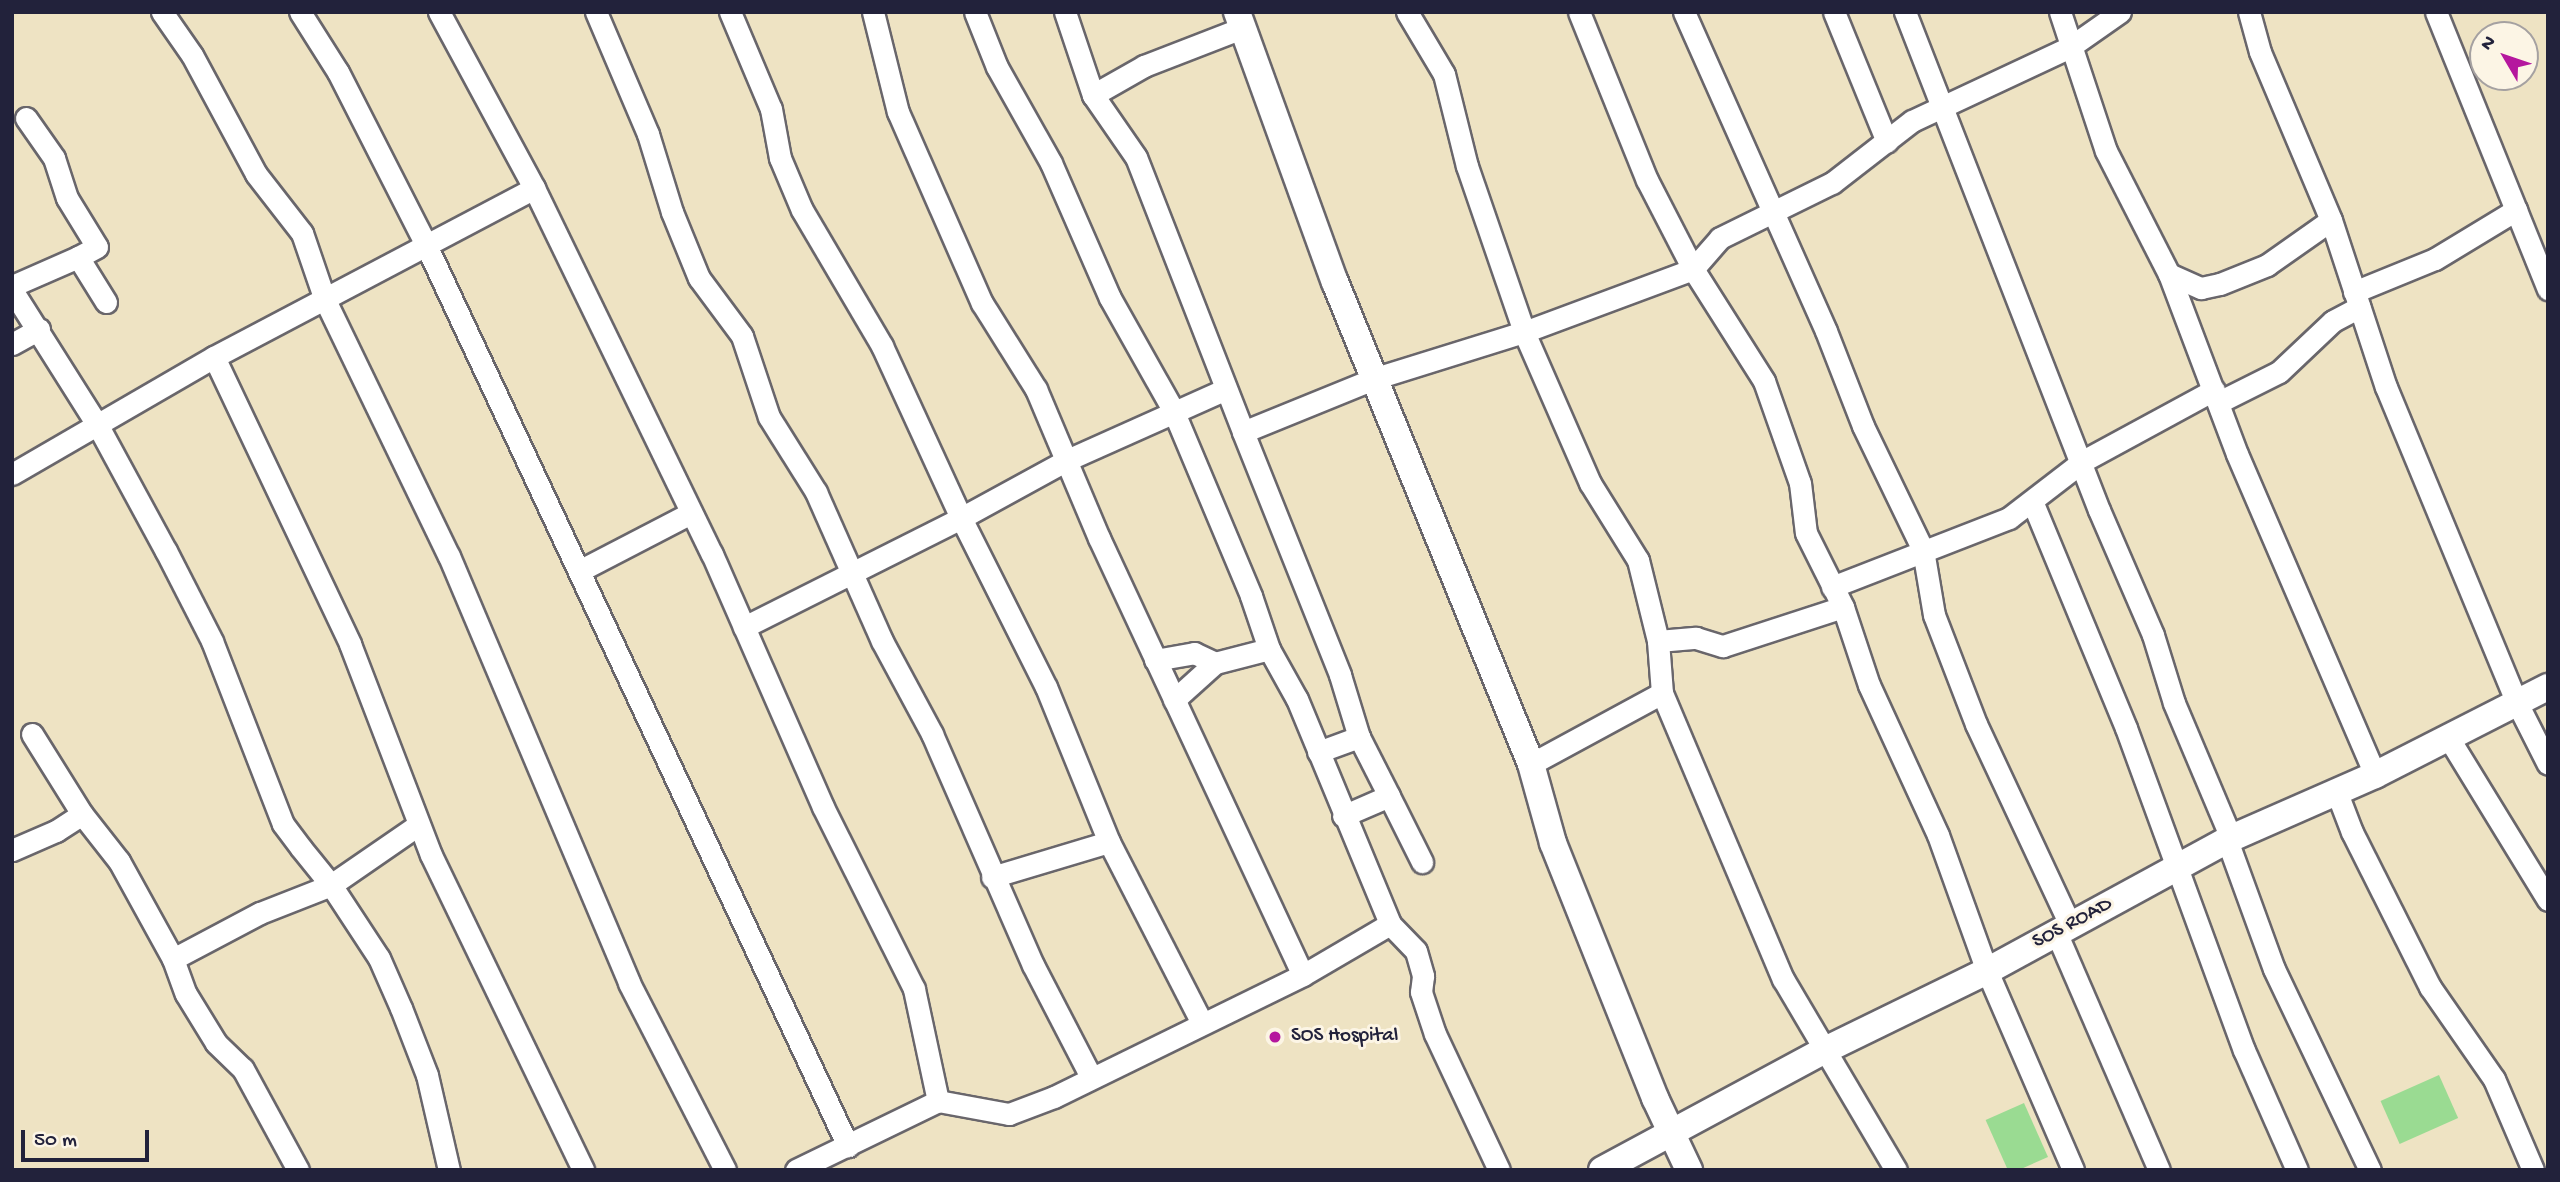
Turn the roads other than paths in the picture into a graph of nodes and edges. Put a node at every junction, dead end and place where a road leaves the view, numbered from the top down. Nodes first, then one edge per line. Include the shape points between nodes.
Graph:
1 (162, 12) edge
2 (300, 12) edge
3 (439, 12) edge
4 (596, 12) edge
5 (730, 12) edge
6 (873, 12) edge
7 (975, 12) edge
8 (1065, 12) edge
9 (1407, 12) edge
10 (1579, 12) edge
11 (1685, 12) edge
12 (1834, 12) edge
13 (1905, 12) edge
14 (2060, 12) edge
15 (2120, 12) edge
16 (2249, 12) edge
17 (2436, 12) edge
18 (1240, 20) edge
19 (2070, 47) junction
20 (1093, 95) junction
21 (1943, 106) junction
22 (26, 118) dead end
23 (1887, 142) junction
24 (534, 188) junction
25 (1770, 209) junction
26 (2516, 210) junction
27 (2331, 220) junction
28 (427, 247) junction
29 (78, 257) junction
30 (1693, 269) junction
31 (2169, 274) junction
32 (12, 288) edge
33 (2548, 289) edge
34 (2357, 299) junction
35 (325, 300) junction
36 (106, 302) dead end
37 (39, 329) junction
38 (1524, 332) junction
39 (12, 344) edge
40 (214, 357) junction
41 (1376, 378) junction
42 (1226, 389) junction
43 (2216, 396) junction
44 (1173, 410) junction
45 (98, 426) junction
46 (1243, 432) junction
47 (1065, 461) junction
48 (2083, 461) junction
49 (12, 474) edge
50 (2032, 501) junction
51 (691, 513) junction
52 (961, 518) junction
53 (1923, 550) junction
54 (579, 571) junction
55 (851, 571) junction
56 (1832, 587) junction
57 (1843, 607) junction
58 (744, 627) junction
59 (1658, 641) junction
60 (1269, 649) junction
61 (1155, 660) junction
62 (1215, 663) junction
63 (2548, 687) edge
64 (1662, 693) junction
65 (1174, 700) junction
66 (2517, 703) junction
67 (32, 734) dead end
68 (1359, 737) junction
69 (2448, 737) junction
70 (1318, 752) junction
71 (1531, 764) junction
72 (2548, 764) edge
73 (2375, 775) junction
74 (2337, 793) junction
75 (1389, 796) junction
76 (82, 814) junction
77 (1343, 816) junction
78 (418, 825) junction
79 (2229, 840) junction
80 (1109, 842) junction
81 (12, 850) edge
82 (1422, 862) dead end
83 (2178, 867) junction
84 (992, 877) junction
85 (331, 885) junction
86 (2548, 900) edge
87 (1390, 924) junction
88 (2063, 929) junction
89 (173, 959) junction
90 (1987, 971) junction
91 (1303, 975) junction
92 (1202, 1023) junction
93 (1823, 1051) junction
94 (1090, 1075) junction
95 (938, 1101) junction
96 (1670, 1132) junction
97 (848, 1146) junction
98 (298, 1170) edge
99 (449, 1170) edge
100 (583, 1170) edge
101 (725, 1170) edge
102 (796, 1170) edge
103 (1499, 1170) edge
104 (1602, 1170) edge
105 (1689, 1170) edge
106 (1896, 1170) edge
107 (2073, 1170) edge
108 (2159, 1170) edge
109 (2297, 1170) edge
110 (2370, 1170) edge
111 (2533, 1170) edge

1 - 35 street via 192,55 257,174 302,233
2 - 28 street via 338,72
3 - 24 street
4 - 55 street via 648,134 671,212 699,278 742,336 769,417 816,492
5 - 52 street via 771,109 780,158 802,210 882,346
6 - 47 street via 898,112 982,303 1036,389
7 - 44 street via 997,67 1051,163 1110,298
8 - 20 street
9 - 38 street via 1444,74 1467,166
10 - 30 street via 1647,180
11 - 25 street
12 - 23 street
13 - 21 street
14 - 19 street
15 - 19 street
16 - 27 street via 2260,52
17 - 26 street
18 - 20 street
18 - 41 street via 1330,269
19 - 21 street
19 - 31 street via 2106,151
20 - 42 street via 1136,157
21 - 23 street via 1912,121
21 - 48 street via 1974,195
22 - 29 street via 54,158 67,198 97,247
23 - 25 street via 1832,183
24 - 28 street
24 - 51 street
25 - 30 street via 1720,238
25 - 53 street via 1900,508
26 - 33 street
26 - 34 street
27 - 31 street via 2280,258 2220,285 2201,288
27 - 34 street
28 - 35 street
28 - 54 street
29 - 32 street
29 - 36 street
30 - 38 street
30 - 56 street via 1764,381 1800,483 1806,533
31 - 43 street
32 - 37 street
34 - 43 street via 2279,372
34 - 66 street via 2386,387
35 - 40 street
35 - 101 street via 449,556 629,983
37 - 39 street
37 - 45 street
38 - 41 street
38 - 59 street via 1590,483 1638,559
40 - 45 street
40 - 78 street via 350,644
41 - 46 street
41 - 71 street
42 - 44 street
42 - 46 street
43 - 48 street
43 - 73 street
44 - 47 street
44 - 60 street
45 - 49 street
45 - 85 street via 212,641 284,824
46 - 68 street via 1340,675
47 - 52 street
47 - 61 street
48 - 50 street
48 - 79 street
50 - 53 street via 1987,529
50 - 83 street
51 - 54 street
51 - 58 street
52 - 55 street
52 - 80 street via 1046,687
53 - 56 street via 1860,580
53 - 88 street via 1934,615
54 - 97 street
55 - 58 street
55 - 84 street via 932,734
56 - 57 street
57 - 59 street via 1723,646 1696,638
57 - 90 street via 1869,685 1941,842
58 - 95 street via 823,807 914,989
59 - 64 street
60 - 62 street
60 - 70 street via 1297,699
61 - 62 street via 1194,653
61 - 65 street
62 - 65 street
63 - 66 street, SOS ROAD
64 - 71 street
64 - 93 street via 1749,905
65 - 91 street
66 - 69 street, SOS ROAD
66 - 72 street
67 - 76 street
68 - 70 street
68 - 75 street
69 - 73 street, SOS ROAD
69 - 86 street
70 - 77 street
71 - 96 street via 1553,844
73 - 74 street, SOS ROAD
74 - 79 street, SOS ROAD
74 - 111 street via 2424,975 2494,1079
75 - 77 street
75 - 82 street
76 - 81 street
76 - 89 street via 119,861
77 - 87 street via 1378,887
78 - 85 street
78 - 100 street
79 - 83 street, SOS ROAD
79 - 110 street via 2274,968
80 - 84 street
80 - 92 street
83 - 88 street, SOS ROAD
83 - 109 street via 2244,1051
84 - 94 street
85 - 89 street via 260,913
85 - 99 street via 379,958 401,1008 427,1074
87 - 91 street
87 - 103 street via 1416,951 1423,976 1421,992 1435,1034
88 - 90 street, SOS ROAD
88 - 108 street
89 - 98 street via 186,993 216,1043 243,1069
90 - 93 street, SOS ROAD
90 - 107 street
91 - 92 street
92 - 94 street
93 - 96 street, SOS ROAD
93 - 106 street
94 - 95 street via 1054,1097 1009,1114
95 - 97 street
96 - 104 street, SOS ROAD
96 - 105 street
97 - 102 street

